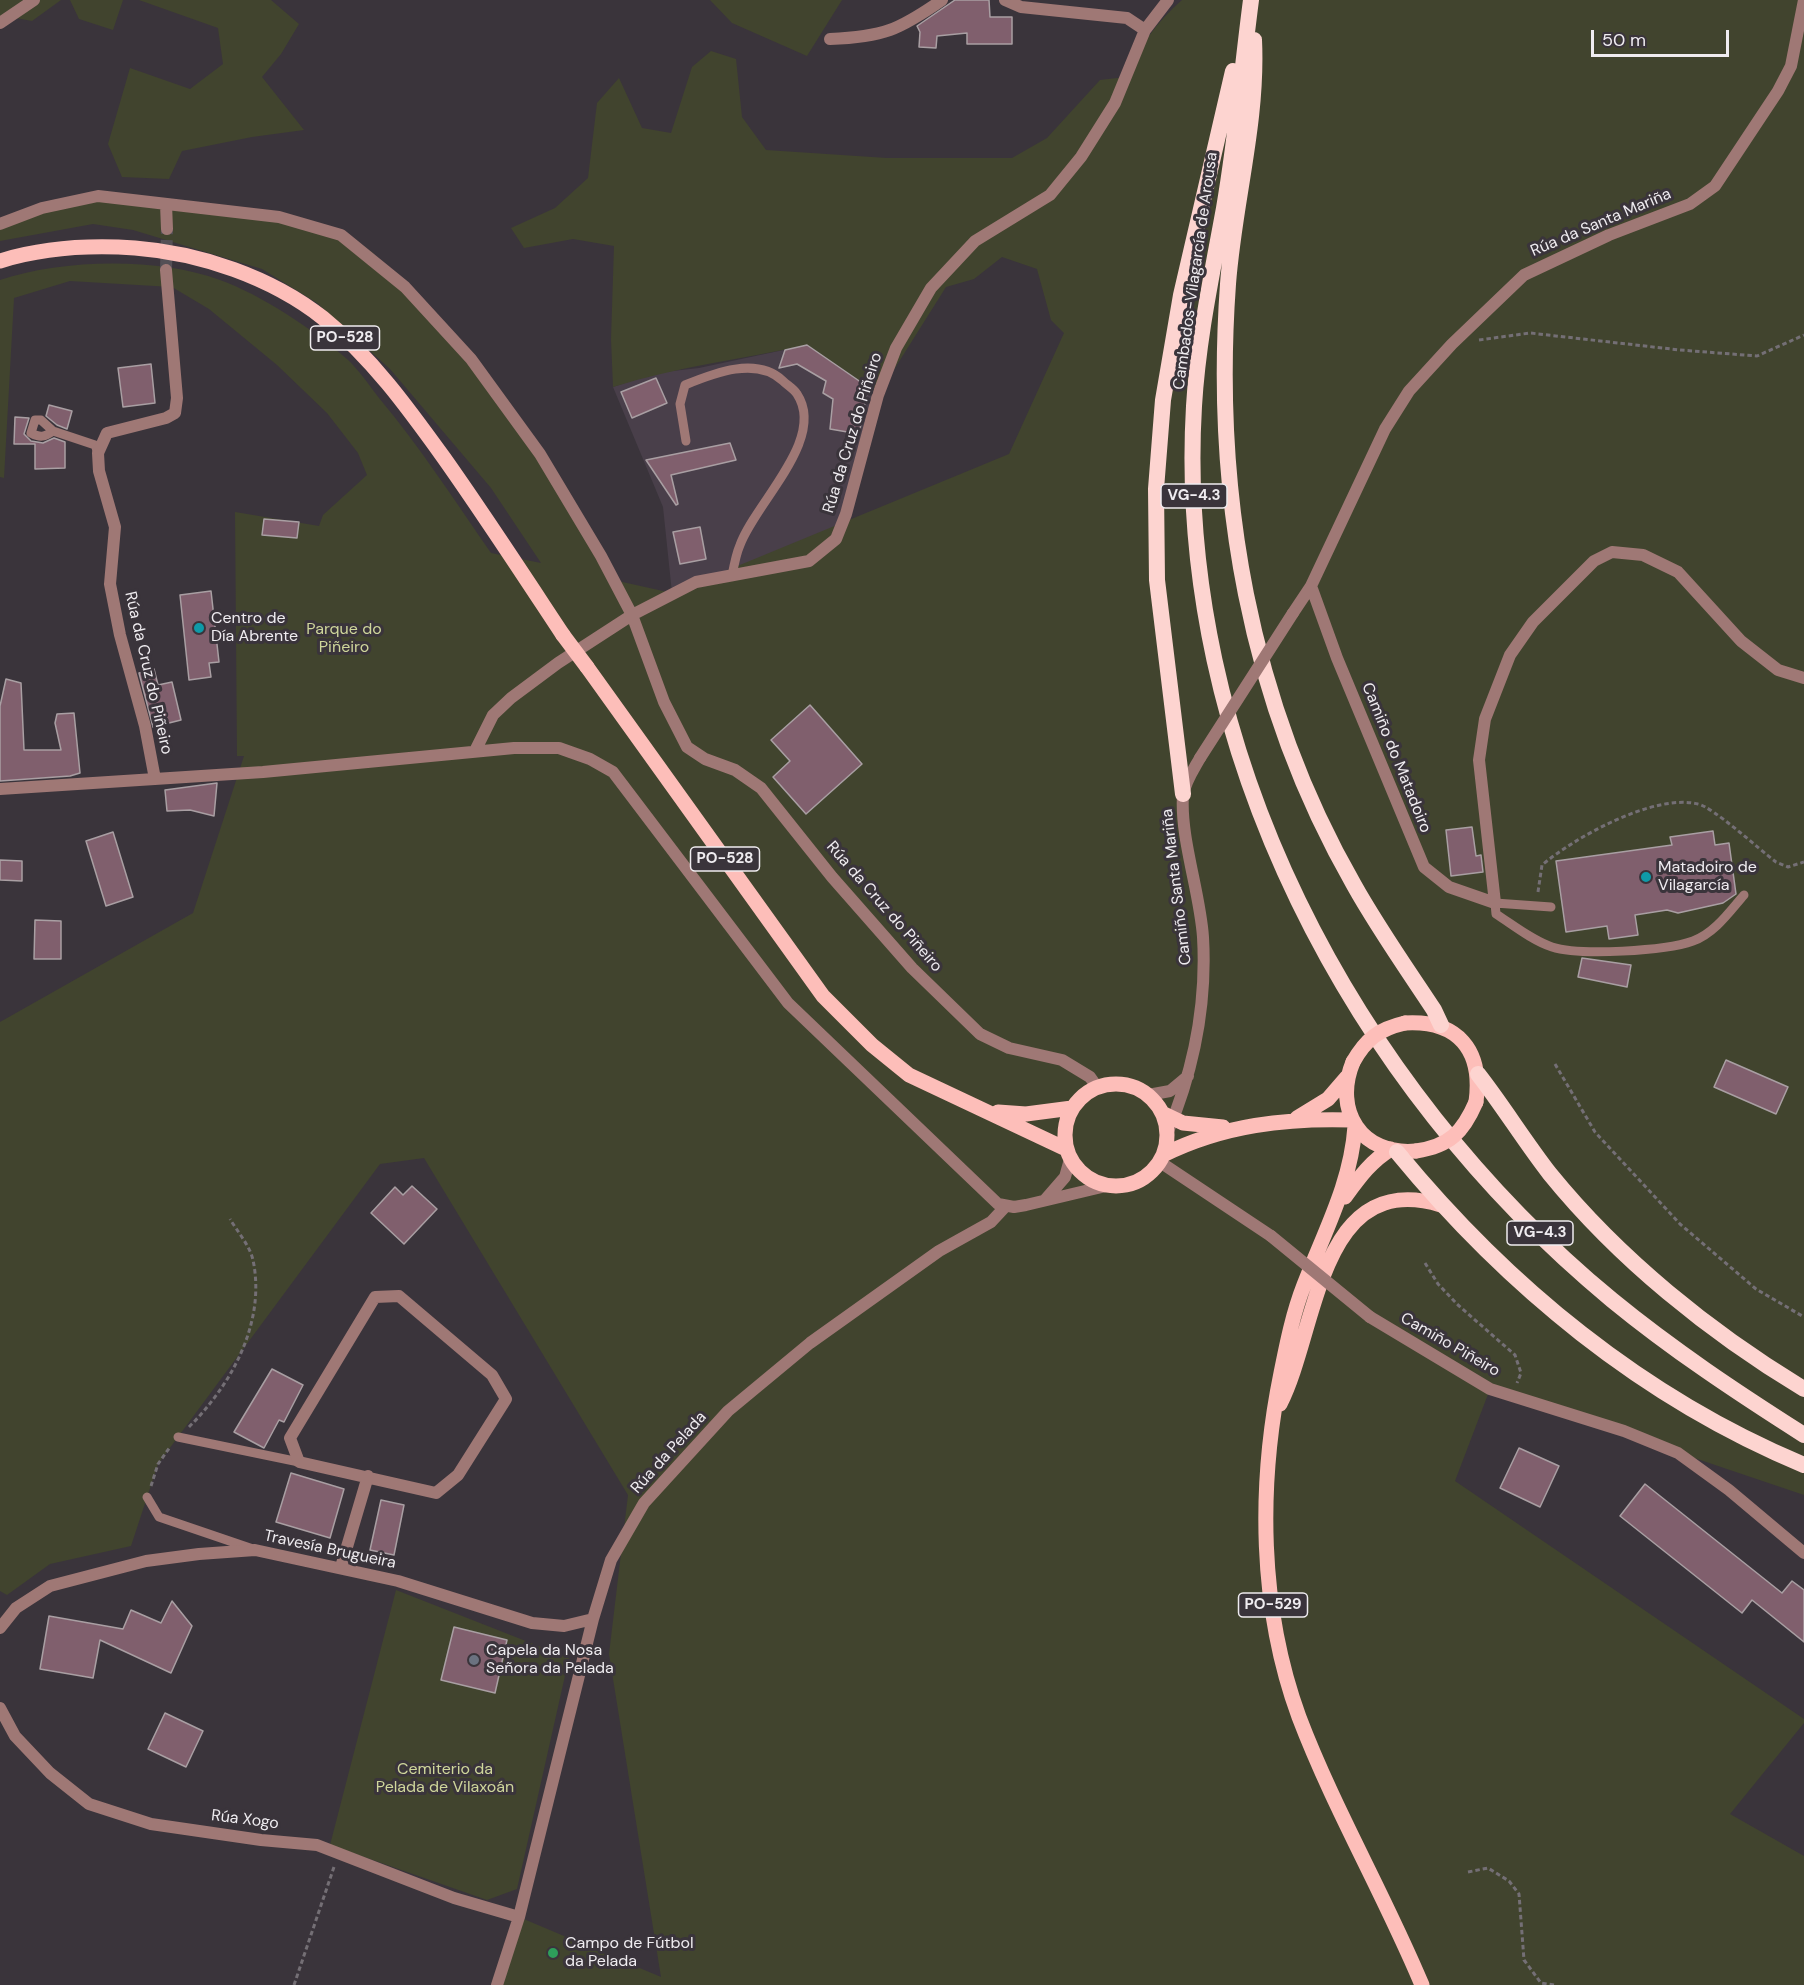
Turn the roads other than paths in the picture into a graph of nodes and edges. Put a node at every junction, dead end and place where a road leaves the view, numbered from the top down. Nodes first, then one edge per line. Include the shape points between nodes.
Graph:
1 (34, 0) edge
2 (942, 0) edge
3 (1005, 0) edge
4 (1168, 0) edge
5 (1251, 0) edge
6 (1804, 0) edge
7 (0, 23) edge
8 (1145, 30) junction
9 (830, 39) dead end
10 (166, 204) junction
11 (0, 224) edge
12 (167, 229) tunnel mouth
13 (0, 261) edge
14 (166, 270) tunnel mouth
15 (53, 431) dead end
16 (686, 441) dead end
17 (98, 453) junction
18 (732, 576) junction
19 (1311, 586) junction
20 (632, 615) junction
21 (1804, 678) edge
22 (475, 751) junction
23 (155, 779) junction
24 (0, 789) edge
25 (1184, 794) junction
26 (1744, 895) dead end
27 (1495, 903) junction
28 (1551, 906) dead end
29 (1441, 1025) junction
30 (1478, 1074) junction
31 (1189, 1075) junction
32 (1347, 1077) junction
33 (1097, 1087) junction
34 (1148, 1095) junction
35 (972, 1105) junction
36 (1072, 1108) junction
37 (1168, 1116) junction
38 (1295, 1119) junction
39 (1353, 1123) junction
40 (1240, 1128) junction
41 (1394, 1150) junction
42 (1068, 1154) junction
43 (1162, 1158) junction
44 (1106, 1186) junction
45 (1044, 1200) junction
46 (1441, 1205) junction
47 (1005, 1206) junction
48 (1338, 1206) junction
49 (1804, 1389) edge
50 (1271, 1423) junction
51 (1804, 1436) edge
52 (178, 1437) road end
53 (299, 1462) junction
54 (1804, 1465) edge
55 (368, 1476) junction
56 (147, 1497) road end
57 (255, 1550) junction
58 (1804, 1553) edge
59 (342, 1567) junction
60 (4, 1615) edge
61 (593, 1619) junction
62 (0, 1628) edge
63 (0, 1708) edge
64 (519, 1917) junction
65 (497, 1985) edge
66 (1422, 1985) edge

1 - 7 street
2 - 9 street via 900,26 872,37
3 - 8 street via 1021,7 1127,18
4 - 8 street, Rúa da Cruz do Piñeiro
5 - 25 highway via 1181,295 1163,400 1156,489 1157,580
5 - 29 highway via 1256,83 1228,282 1224,380 1230,483 1241,573 1255,643 1288,744 1315,806 1354,885
5 - 51 highway, Cambados-Vilagarcía de Arousa / VG-4.3 via 1194,407 1194,507 1207,622 1246,780 1302,908 1335,971 1404,1075 1485,1175 1546,1240 1612,1300 1722,1383
6 - 19 street, Rúa da Santa Mariña via 1791,66 1715,186 1690,204 1609,235 1524,275 1452,344 1409,391 1385,429
8 - 18 street, Rúa da Cruz do Piñeiro via 1115,103 1075,165 1050,195 975,241 931,288 896,348 878,395 836,539 809,561
10 - 11 street, Rúa da Cruz do Piñeiro via 98,196 42,208
10 - 12 street
10 - 20 street, Rúa da Cruz do Piñeiro via 279,217 341,235 405,287 471,358 540,454
13 - 35 main road, PO-528, bridge via 60,250 161,250 236,270 321,317 359,350 412,413 563,635 823,996 909,1075
14 - 17 street via 175,413 107,433
15 - 17 lane via 95,445
16 - 18 lane via 680,404 685,385 716,373 758,368 777,376 797,394 805,416 792,458 740,544
17 - 23 street, Rúa da Cruz do Piñeiro via 99,471 115,527 110,584
18 - 20 street, Rúa da Cruz do Piñeiro via 696,582
19 - 25 street, Camiño Santa Mariña, bridge via 1200,758
19 - 27 street, Camiño do Matadoiro via 1424,867 1449,887
20 - 22 street, Rúa da Cruz do Piñeiro via 511,698 493,715
20 - 33 street, Rúa da Cruz do Piñeiro via 664,702 687,747 705,759 735,770 761,788 904,960 980,1034 1009,1048 1062,1060 1090,1077
21 - 27 street via 1778,670 1742,642 1678,572 1643,555 1612,552 1594,561 1533,622 1510,655 1485,719 1479,760
22 - 23 street
22 - 47 street via 559,748 612,772 788,1003 985,1193
23 - 24 street
25 - 31 street, Camiño Santa Mariña via 1203,935 1204,977
26 - 27 lane via 1718,925 1694,940 1653,949 1551,947 1496,914
27 - 28 lane
29 - 30 main road via 1465,1044
29 - 32 main road, bridge via 1424,1022 1384,1028 1372,1036
30 - 41 main road, bridge via 1476,1102 1466,1124 1451,1140 1431,1149
30 - 49 highway via 1550,1173 1631,1261 1760,1363
31 - 34 street via 1170,1091
31 - 37 street, Camiño Santa Mariña
32 - 38 main road via 1328,1099
32 - 39 main road via 1345,1091
33 - 34 main road via 1129,1085
33 - 36 main road
34 - 37 main road
35 - 36 main road, PO-528 via 1001,1113 1026,1114
35 - 42 main road, PO-528 via 1034,1131
36 - 42 main road via 1065,1128
37 - 40 main road via 1194,1125
37 - 43 main road
38 - 39 main road
38 - 40 main road
39 - 41 main road via 1372,1141
39 - 48 main road, PO-529 via 1354,1149
40 - 43 main road via 1190,1141
41 - 46 highway
41 - 48 main road, PO-529 via 1377,1157
42 - 44 main road via 1081,1173
42 - 45 street via 1065,1177
43 - 44 main road via 1146,1178 1136,1183
43 - 58 street, Camiño Piñeiro, bridge via 1271,1236 1370,1317 1490,1389 1624,1431 1678,1453
44 - 45 street
45 - 47 street
46 - 50 main road via 1400,1198 1378,1203 1353,1221 1334,1249 1290,1382
46 - 54 highway via 1543,1304 1587,1340 1705,1417
47 - 61 street, Rúa da Pelada via 991,1222 939,1251 810,1343 728,1411 644,1503 611,1560
48 - 50 main road, PO-529 via 1321,1241 1290,1328
50 - 66 main road, PO-529 via 1265,1492 1269,1574 1280,1651 1299,1716 1334,1800
52 - 53 lane
53 - 55 street
53 - 55 street via 290,1438 296,1428 375,1297 399,1296 492,1375 506,1399 458,1475 436,1493
55 - 59 street
56 - 57 lane via 159,1517
57 - 59 street, Travesía Brugueira
57 - 60 street, Travesía Brugueira via 188,1555 93,1574 50,1586
59 - 61 street, Travesía Brugueira via 532,1623 564,1626
60 - 62 street, Travesía Brugueira
61 - 64 street, Rúa da Pelada
63 - 64 street, Rúa Xogo via 15,1736 50,1773 89,1804 151,1824 317,1845 454,1898
64 - 65 street, Rúa da Pelada

